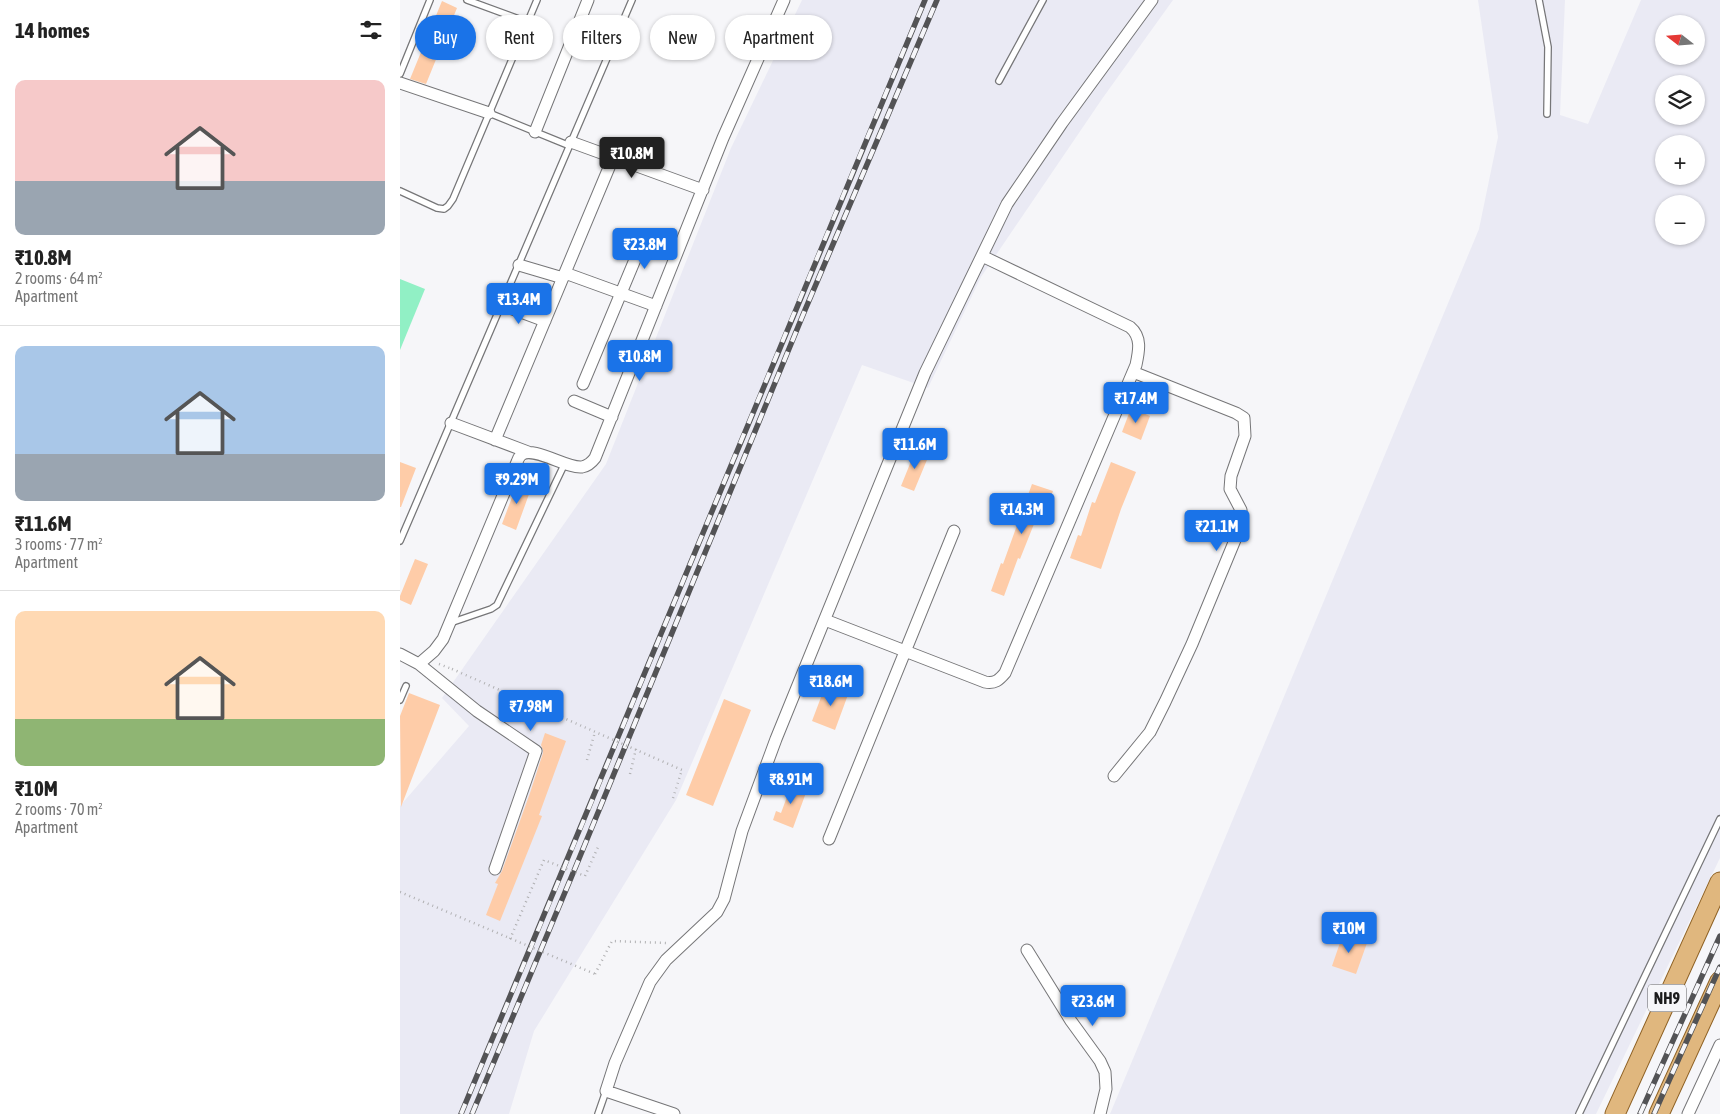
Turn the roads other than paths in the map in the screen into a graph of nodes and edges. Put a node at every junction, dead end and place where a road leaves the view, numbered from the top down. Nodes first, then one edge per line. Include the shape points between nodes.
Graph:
1 (430, 0) edge
2 (467, 0) edge
3 (536, 0) edge
4 (588, 0) edge
5 (632, 0) edge
6 (784, 0) edge
7 (1043, 0) edge
8 (1152, 0) edge
9 (1539, 0) edge
10 (508, 15) edge
11 (530, 15) edge
12 (511, 60) edge
13 (400, 71) edge
14 (999, 81) dead end
15 (400, 83) edge
16 (489, 114) junction
17 (1547, 114) dead end
18 (535, 132) junction
19 (570, 144) junction
20 (613, 158) junction
21 (703, 190) junction
22 (400, 191) edge
23 (644, 238) dead end
24 (982, 256) junction
25 (519, 265) junction
26 (564, 276) junction
27 (621, 293) junction
28 (502, 305) junction
29 (656, 306) junction
30 (545, 321) junction
31 (1133, 372) junction
32 (583, 384) dead end
33 (574, 401) dead end
34 (612, 417) junction
35 (451, 423) junction
36 (495, 440) junction
37 (528, 452) junction
38 (565, 463) junction
39 (954, 531) dead end
40 (400, 541) edge
41 (825, 620) junction
42 (450, 623) junction
43 (907, 651) junction
44 (400, 654) edge
45 (419, 664) junction
46 (406, 686) dead end
47 (400, 700) edge
48 (1114, 776) dead end
49 (1720, 818) edge
50 (829, 839) dead end
51 (495, 869) dead end
52 (1720, 882) edge
53 (1027, 950) dead end
54 (1720, 981) edge
55 (1720, 1045) edge
56 (1716, 1066) edge
57 (606, 1091) junction
58 (598, 1114) edge
59 (674, 1114) edge
60 (1100, 1114) edge
61 (1579, 1114) edge
62 (1615, 1114) edge
63 (1658, 1114) edge
64 (1688, 1114) edge

1 - 13 lane
2 - 10 lane
3 - 11 lane
4 - 18 street
5 - 19 lane
6 - 21 street
7 - 14 lane
8 - 24 street via 1007,204
9 - 17 lane via 1548,47
12 - 16 lane
15 - 16 street
16 - 18 lane
16 - 22 lane via 448,206 437,208
18 - 19 lane
19 - 20 street
19 - 25 lane
20 - 21 street
20 - 26 street
21 - 29 street
23 - 27 street
24 - 31 street via 1130,327 1138,339
24 - 41 street via 925,373
25 - 26 street
25 - 28 lane
26 - 27 street
26 - 30 street
27 - 29 street
27 - 32 street
28 - 30 street
28 - 35 lane
29 - 34 street
30 - 36 street
31 - 43 street via 1005,673 992,684
31 - 48 street via 1244,418 1245,436 1231,476 1230,489 1241,510 1242,524 1196,635 1150,732
33 - 34 street
34 - 38 street via 595,458 583,467
35 - 36 street
35 - 40 lane
36 - 37 street
37 - 38 street
37 - 42 street via 517,462
38 - 42 lane via 496,605
39 - 43 street
41 - 43 street
41 - 57 street via 742,831 718,912 666,960 650,982
42 - 45 street via 438,646
43 - 50 street
44 - 45 street
45 - 51 street via 477,711 536,752
46 - 47 lane
49 - 61 lane
52 - 62 main road, NH9
53 - 60 street via 1105,1072 1106,1089
54 - 63 main road, NH9
55 - 56 street
56 - 64 street
57 - 58 lane
57 - 59 street

